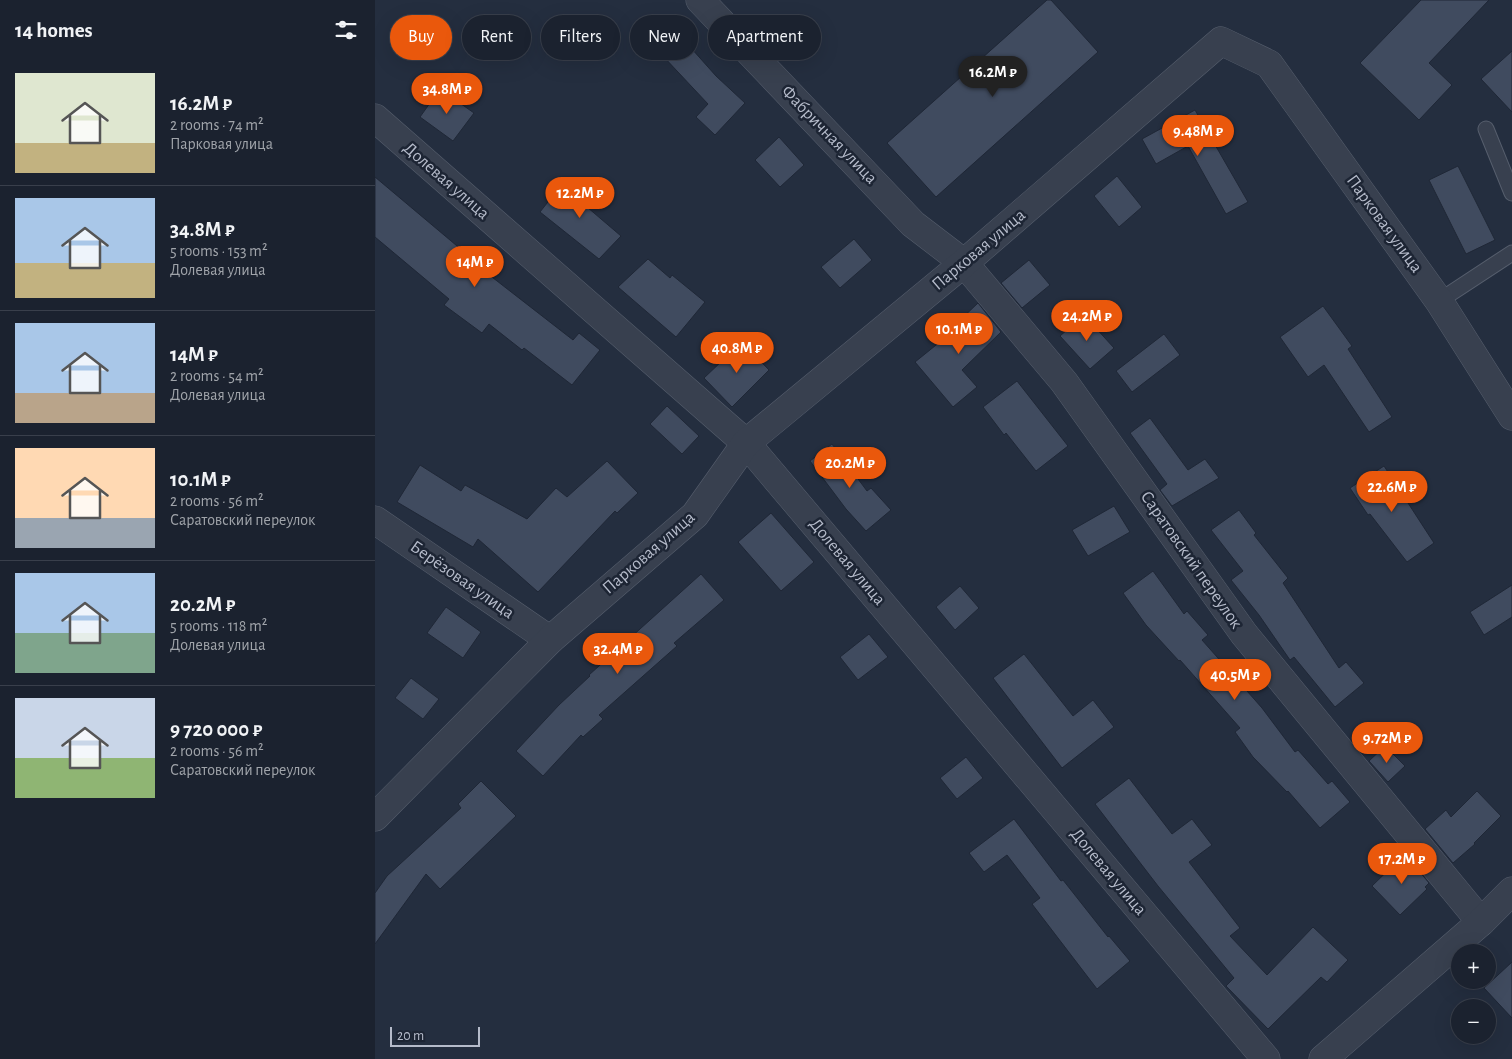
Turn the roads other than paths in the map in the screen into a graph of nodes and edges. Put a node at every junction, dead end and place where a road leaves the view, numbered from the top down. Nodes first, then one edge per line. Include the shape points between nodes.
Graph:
1 (701, 0) edge
2 (375, 118) edge
3 (1486, 129) dead end
4 (1512, 193) edge
5 (1512, 253) edge
6 (964, 263) junction
7 (1439, 301) junction
8 (1512, 416) edge
9 (747, 443) junction
10 (375, 520) edge
11 (549, 640) junction
12 (375, 817) edge
13 (1512, 891) edge
14 (1481, 922) junction
15 (1266, 1059) edge
16 (1323, 1059) edge

1 - 6 street, Фабричная улица via 913,224
2 - 9 street, Долевая улица
3 - 4 lane
5 - 7 lane
6 - 7 street, Парковая улица via 1221,41 1269,64
6 - 9 street, Парковая улица
6 - 14 street, Саратовский переулок via 1064,382 1244,634
7 - 8 street, Парковая улица
9 - 11 street, Парковая улица via 695,514
9 - 15 street, Долевая улица
10 - 11 street, Берёзовая улица
11 - 12 street, Парковая улица
13 - 14 street
14 - 16 street

